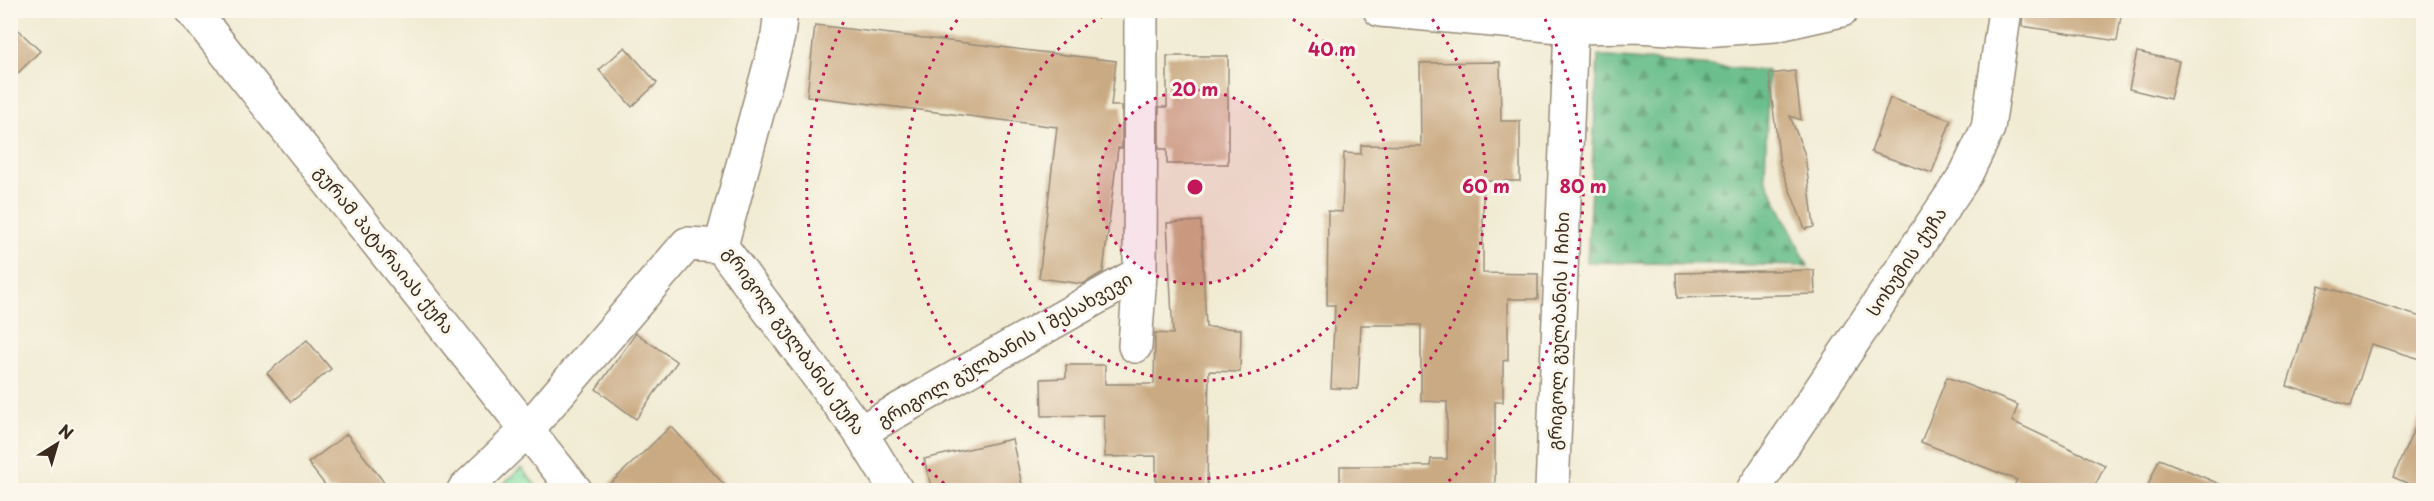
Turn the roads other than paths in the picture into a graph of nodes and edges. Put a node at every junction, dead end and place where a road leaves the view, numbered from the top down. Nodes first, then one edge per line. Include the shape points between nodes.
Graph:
1 (192, 10) edge
2 (782, 10) edge
3 (1141, 10) edge
4 (1380, 10) edge
5 (1842, 10) edge
6 (2005, 10) edge
7 (1571, 27) junction
8 (721, 246) junction
9 (1140, 273) junction
10 (1135, 346) dead end
11 (527, 430) junction
12 (860, 432) junction
13 (464, 490) edge
14 (575, 490) edge
15 (896, 490) edge
16 (1552, 490) edge
17 (1753, 490) edge

1 - 11 street, გურამ პატარაიას ქუჩა
2 - 8 street, გრიგოლ გულბანის ქუჩა
3 - 9 street, გრიგოლ გულბანის I შესახვევი
4 - 7 street
5 - 7 street via 1775,25 1703,30
6 - 17 street, სოხუმის ქუჩა via 1988,128 1966,174
7 - 16 street, გრიგოლ გულბანის I ჩიხი
8 - 11 street via 687,244
8 - 12 street, გრიგოლ გულბანის ქუჩა
9 - 10 street
9 - 12 street, გრიგოლ გულბანის I შესახვევი
11 - 13 street
11 - 14 street, გურამ პატარაიას ქუჩა
12 - 15 street, გრიგოლ გულბანის ქუჩა

